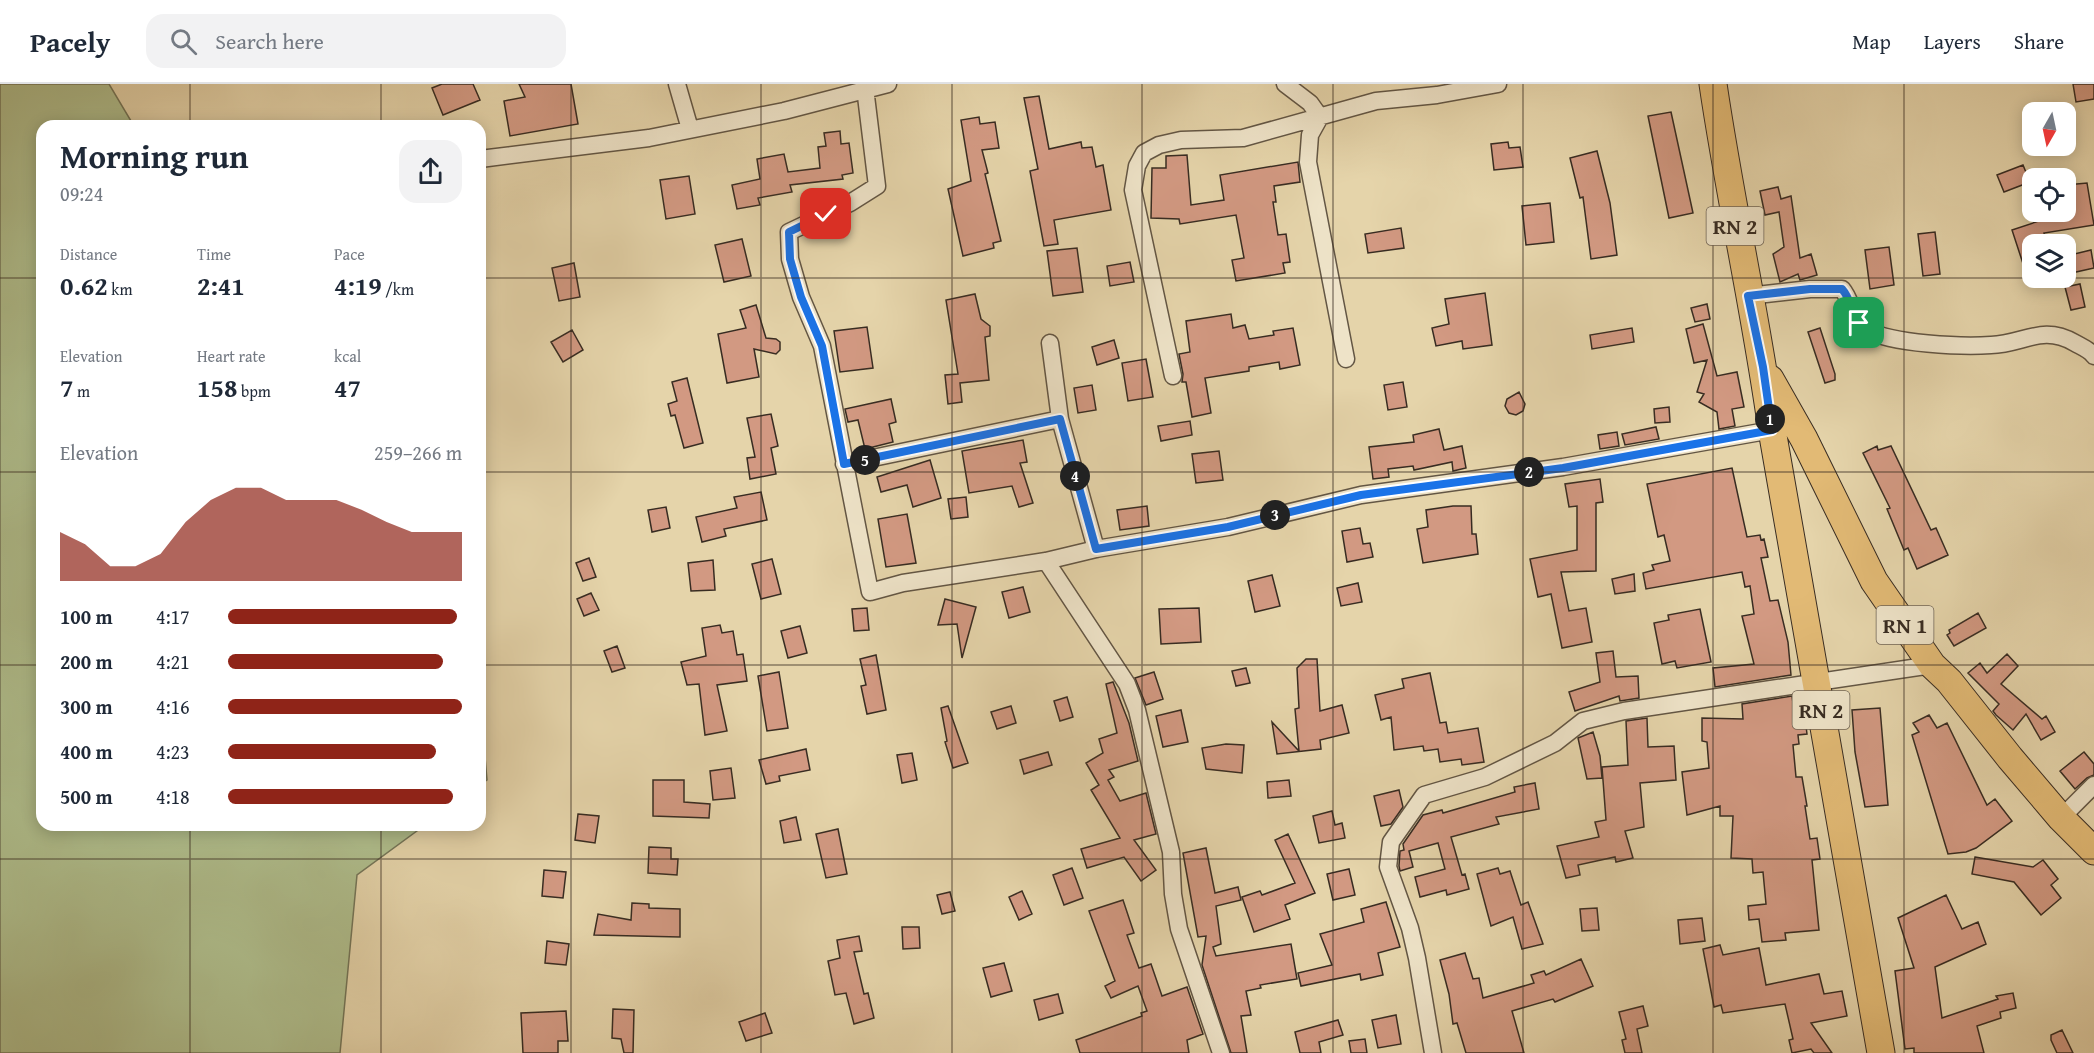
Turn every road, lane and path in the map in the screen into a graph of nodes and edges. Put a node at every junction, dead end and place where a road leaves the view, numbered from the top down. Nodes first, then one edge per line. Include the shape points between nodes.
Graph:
1 (677, 84) edge
2 (888, 84) edge
3 (1285, 84) edge
4 (1498, 84) edge
5 (1713, 84) edge
6 (865, 88) junction
7 (1320, 117) junction
8 (690, 129) junction
9 (486, 158) edge
10 (1748, 296) junction
11 (1050, 343) dead end
12 (2094, 356) edge
13 (1346, 359) dead end
14 (1763, 367) junction
15 (1173, 376) dead end
16 (1060, 419) junction
17 (1772, 430) junction
18 (844, 464) junction
19 (1096, 549) junction
20 (1046, 561) junction
21 (1932, 665) junction
22 (1817, 683) junction
23 (2094, 785) edge
24 (2061, 818) junction
25 (2094, 851) edge
26 (1221, 1053) edge
27 (1433, 1053) edge
28 (1881, 1053) edge

1 - 8 street
2 - 6 street
3 - 7 street via 1310,103
4 - 7 street via 1376,101
5 - 10 main road, RN 2
6 - 8 street via 784,111
6 - 18 street via 877,186 789,232 790,259 822,346
7 - 13 street via 1310,135 1308,162
7 - 15 street via 1243,138 1180,140 1144,153 1137,166 1133,190
8 - 9 street via 649,138
10 - 12 street via 1842,289 1859,323 1888,337 1993,345 2034,334 2061,335
10 - 14 main road, RN 2
11 - 16 street
14 - 17 main road, RN 2
14 - 21 main road, RN 1 via 1804,439 1874,582
16 - 18 street
16 - 19 street
17 - 19 street via 1563,468 1361,495 1228,527
17 - 22 main road, RN 2
18 - 20 street via 870,592
19 - 20 street
20 - 26 street via 1115,665 1137,710 1171,852 1179,930
21 - 22 street
21 - 24 main road, RN 1
22 - 27 street via 1624,711 1583,722 1555,743 1520,761 1485,777 1424,795 1398,830 1388,855 1388,867 1410,928
22 - 28 main road, RN 2
23 - 24 street
24 - 25 main road, RN 1

